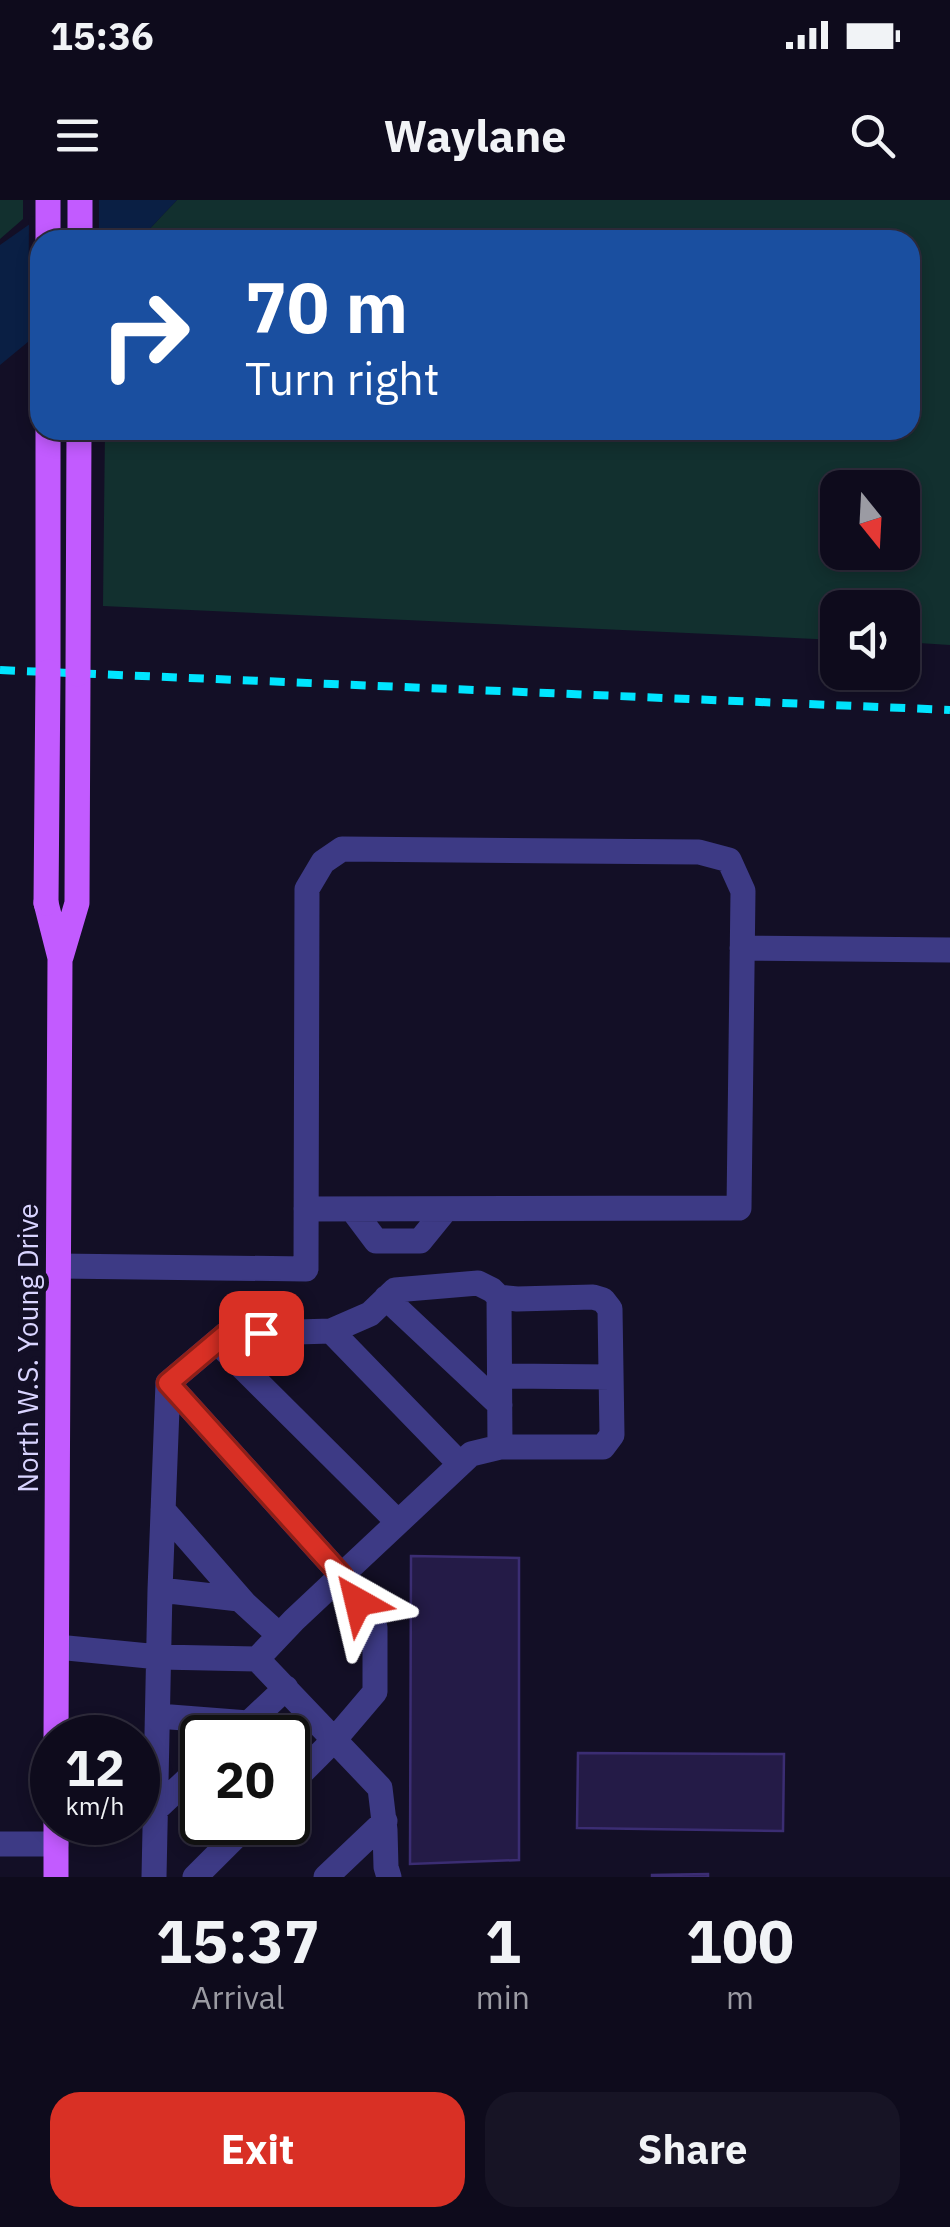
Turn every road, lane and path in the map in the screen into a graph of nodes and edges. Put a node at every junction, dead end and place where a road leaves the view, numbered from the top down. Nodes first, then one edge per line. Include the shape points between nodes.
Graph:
1 (48, 200) edge
2 (80, 200) edge
3 (48, 230) edge
4 (80, 230) edge
5 (48, 440) edge
6 (79, 440) edge
7 (742, 948) junction
8 (950, 950) edge
9 (60, 958) junction
10 (306, 1208) junction
11 (59, 1266) junction
12 (499, 1297) junction
13 (386, 1298) junction
14 (331, 1331) junction
15 (217, 1342) junction
16 (500, 1376) junction
17 (611, 1377) junction
18 (168, 1383) junction
19 (500, 1405) junction
20 (500, 1446) junction
21 (460, 1464) junction
22 (163, 1510) junction
23 (398, 1522) junction
24 (342, 1576) junction
25 (160, 1590) junction
26 (245, 1604) junction
27 (279, 1635) junction
28 (57, 1647) junction
29 (159, 1657) junction
30 (257, 1659) junction
31 (286, 1688) junction
32 (56, 1715) edge
33 (158, 1715) edge
34 (256, 1715) edge
35 (335, 1739) junction
36 (310, 1764) edge
37 (180, 1787) edge
38 (160, 1805) edge
39 (384, 1822) junction
40 (30, 1838) edge
41 (0, 1844) edge
42 (56, 1845) edge
43 (155, 1845) edge
44 (227, 1845) edge
45 (56, 1877) edge
46 (154, 1877) edge
47 (196, 1877) edge
48 (326, 1877) edge
49 (389, 1877) edge

1 - 3 main road
2 - 4 main road
5 - 9 main road, North W.S. Young Drive, bridge via 46,903
6 - 9 main road, North W.S. Young Drive, bridge via 78,903
7 - 8 street
7 - 10 street via 739,1208
7 - 10 street via 742,891 729,860 699,852 342,849 323,862 307,889
9 - 11 main road, North W.S. Young Drive
10 - 11 street via 306,1269
11 - 28 main road, North W.S. Young Drive
12 - 13 street via 478,1283 395,1290
12 - 16 street
12 - 17 street via 602,1300 610,1309
13 - 14 street via 370,1314
13 - 19 street
14 - 15 street via 226,1334
14 - 21 street
15 - 18 street
15 - 23 street
16 - 17 street
16 - 19 street
17 - 20 street via 612,1436 603,1447
18 - 22 street
18 - 24 street
19 - 20 street
20 - 21 street
21 - 23 street
22 - 25 street
22 - 26 street
23 - 24 street
24 - 27 street
24 - 35 street via 375,1627 375,1692
25 - 26 street
25 - 29 street
26 - 27 street
27 - 30 street
28 - 29 street
28 - 32 main road, North W.S. Young Drive
29 - 30 street
29 - 33 street
30 - 31 street
31 - 34 street
31 - 35 street
35 - 36 street
35 - 39 street via 380,1788
37 - 38 street
39 - 48 street
39 - 49 street
40 - 41 street
42 - 45 main road
43 - 46 street
44 - 47 street

